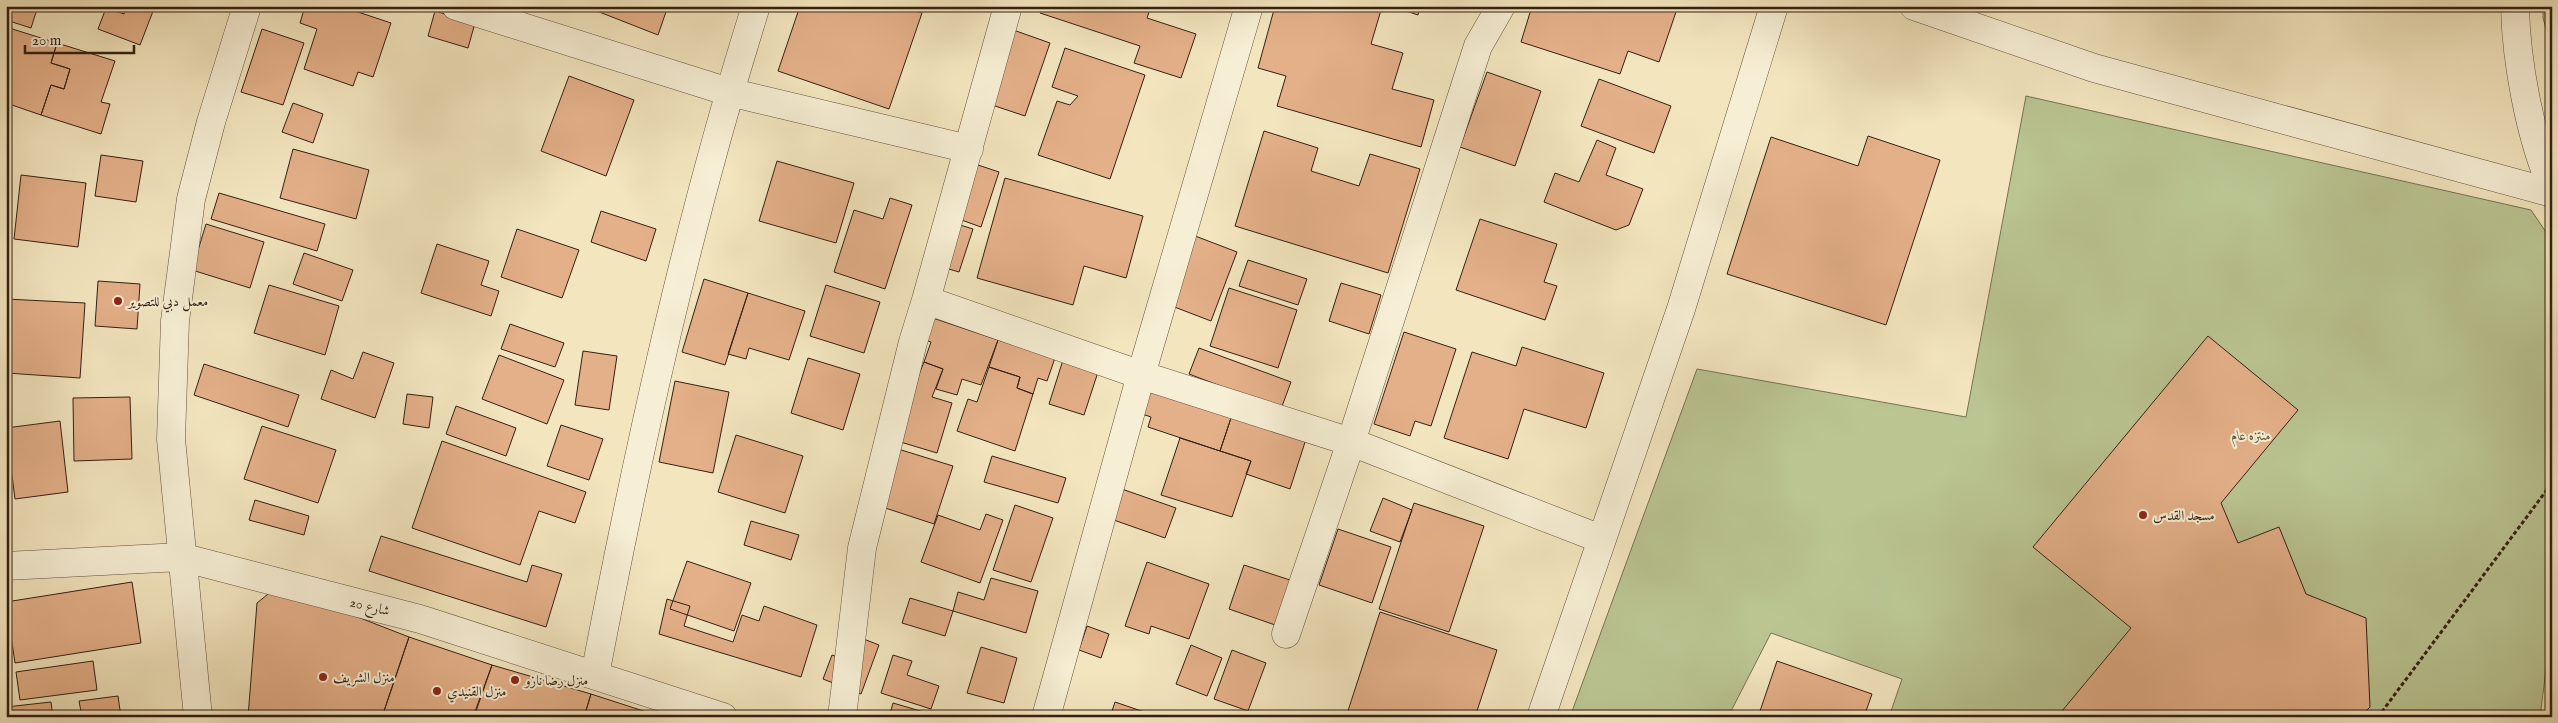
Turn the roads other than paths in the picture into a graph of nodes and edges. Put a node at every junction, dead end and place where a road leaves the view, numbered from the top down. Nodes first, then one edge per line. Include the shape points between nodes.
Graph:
1 (247, 6) edge
2 (456, 6) edge
3 (756, 6) edge
4 (1008, 6) edge
5 (1249, 6) edge
6 (1501, 6) edge
7 (1774, 6) edge
8 (1914, 6) edge
9 (2515, 6) edge
10 (488, 12) edge
11 (729, 92) junction
12 (969, 149) junction
13 (2552, 187) edge
14 (2552, 193) edge
15 (926, 300) junction
16 (1140, 376) junction
17 (1351, 442) junction
18 (1602, 539) junction
19 (181, 557) junction
20 (6, 566) edge
21 (1286, 634) dead end
22 (595, 675) junction
23 (198, 717) edge
24 (723, 717) edge
25 (842, 717) edge
26 (1046, 717) edge
27 (1541, 717) edge

1 - 19 street via 191,200 174,321 171,439
2 - 10 street
3 - 11 street
4 - 12 street
5 - 16 street
6 - 17 street via 1478,46
7 - 18 street via 1681,309
8 - 14 street via 2094,68
9 - 13 street via 2515,41 2540,159
10 - 11 street
11 - 12 street
11 - 22 street via 665,343
12 - 15 street
15 - 16 street
15 - 25 street via 912,342 862,548
16 - 17 street
16 - 26 street
17 - 18 street
17 - 21 street
18 - 27 street
19 - 20 street, شارع 20
19 - 22 street, شارع 20 via 420,619
19 - 23 street
22 - 24 street, شارع 20

